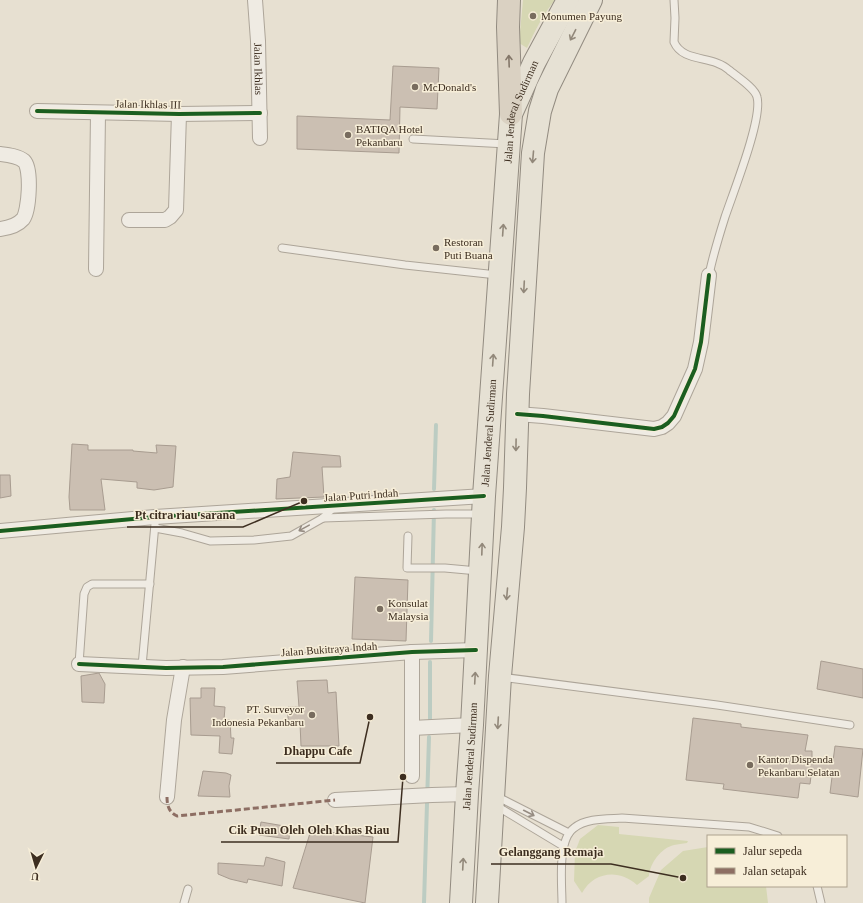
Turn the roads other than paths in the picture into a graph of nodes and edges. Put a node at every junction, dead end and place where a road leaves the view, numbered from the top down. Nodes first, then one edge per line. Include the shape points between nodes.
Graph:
1 (255, 0) edge
2 (509, 0) edge
3 (568, 0) edge
4 (591, 0) edge
5 (674, 0) edge
6 (37, 111) dead end
7 (98, 112) junction
8 (260, 113) junction
9 (179, 114) junction
10 (511, 114) junction
11 (260, 138) dead end
12 (413, 140) dead end
13 (509, 144) junction
14 (0, 154) edge
15 (129, 220) dead end
16 (0, 229) edge
17 (282, 248) dead end
18 (96, 269) dead end
19 (499, 275) junction
20 (708, 275) joint
21 (517, 414) junction
22 (336, 506) junction
23 (484, 512) junction
24 (323, 518) junction
25 (155, 523) junction
26 (513, 527) junction
27 (0, 531) edge
28 (408, 536) dead end
29 (481, 572) junction
30 (150, 584) junction
31 (476, 650) junction
32 (412, 652) junction
33 (79, 664) joint
34 (142, 666) junction
35 (183, 667) junction
36 (500, 676) junction
37 (472, 725) junction
38 (850, 725) dead end
39 (412, 728) junction
40 (412, 776) dead end
41 (467, 794) junction
42 (167, 797) dead end
43 (494, 799) junction
44 (335, 800) dead end
45 (569, 833) junction
46 (775, 835) edge
47 (563, 846) junction
48 (817, 887) edge
49 (188, 890) dead end
50 (184, 903) edge
51 (461, 903) edge
52 (487, 903) edge
53 (562, 903) edge
54 (821, 903) edge

1 - 8 street, Jalan Ikhlas
10 -> 2 highway
3 - 10 main road, Jalan Jenderal Sudirman via 534,63
4 -> 21 main road, Jalan Jenderal Sudirman via 547,89 536,128
5 - 20 lane via 675,45 683,53 726,67 757,96 757,112 750,141
6 - 7 street, Jalan Ikhlas III
7 - 9 street, Jalan Ikhlas III
7 - 18 street
8 - 9 street, Jalan Ikhlas III
8 - 11 street, Jalan Ikhlas
9 - 15 street via 176,210 165,220
10 - 13 main road, Jalan Jenderal Sudirman
12 - 13 lane
19 -> 13 main road, Jalan Jenderal Sudirman
14 - 16 street via 25,162 29,177 26,212 23,218 18,224
17 - 19 lane
23 -> 19 main road, Jalan Jenderal Sudirman
20 - 21 street via 695,369 674,416 668,423 654,429
21 -> 26 main road, Jalan Jenderal Sudirman
22 - 23 street, Jalan Putri Indah
22 - 24 lane
22 - 25 street, Jalan Putri Indah
23 - 24 lane
23 - 26 main road
29 -> 23 main road, Jalan Jenderal Sudirman
24 -> 25 lane via 291,536 254,540 210,541
25 - 27 street, Jalan Putri Indah
25 - 30 lane
26 -> 36 main road, Jalan Jenderal Sudirman
28 - 29 lane via 407,568
29 - 31 main road, Jalan Jenderal Sudirman
30 - 33 lane via 92,584 87,587 84,594
30 - 34 lane
31 - 32 street, Jalan Bukitraya Indah
37 -> 31 main road, Jalan Jenderal Sudirman
32 - 35 street, Jalan Bukitraya Indah
32 - 39 street
33 - 34 street, Jalan Bukitraya Indah
34 - 35 street, Jalan Bukitraya Indah
35 - 42 street via 174,720
36 - 38 lane
36 -> 43 main road, Jalan Jenderal Sudirman
37 - 39 street
37 - 41 main road, Jalan Jenderal Sudirman
39 - 40 street
41 - 44 street
51 -> 41 main road, Jalan Jenderal Sudirman
43 -> 45 lane
43 - 47 lane
43 - 52 main road, Jalan Jenderal Sudirman
45 - 46 lane via 584,822 622,818 750,827
45 - 47 lane
47 - 53 lane
48 - 54 lane
49 - 50 lane

